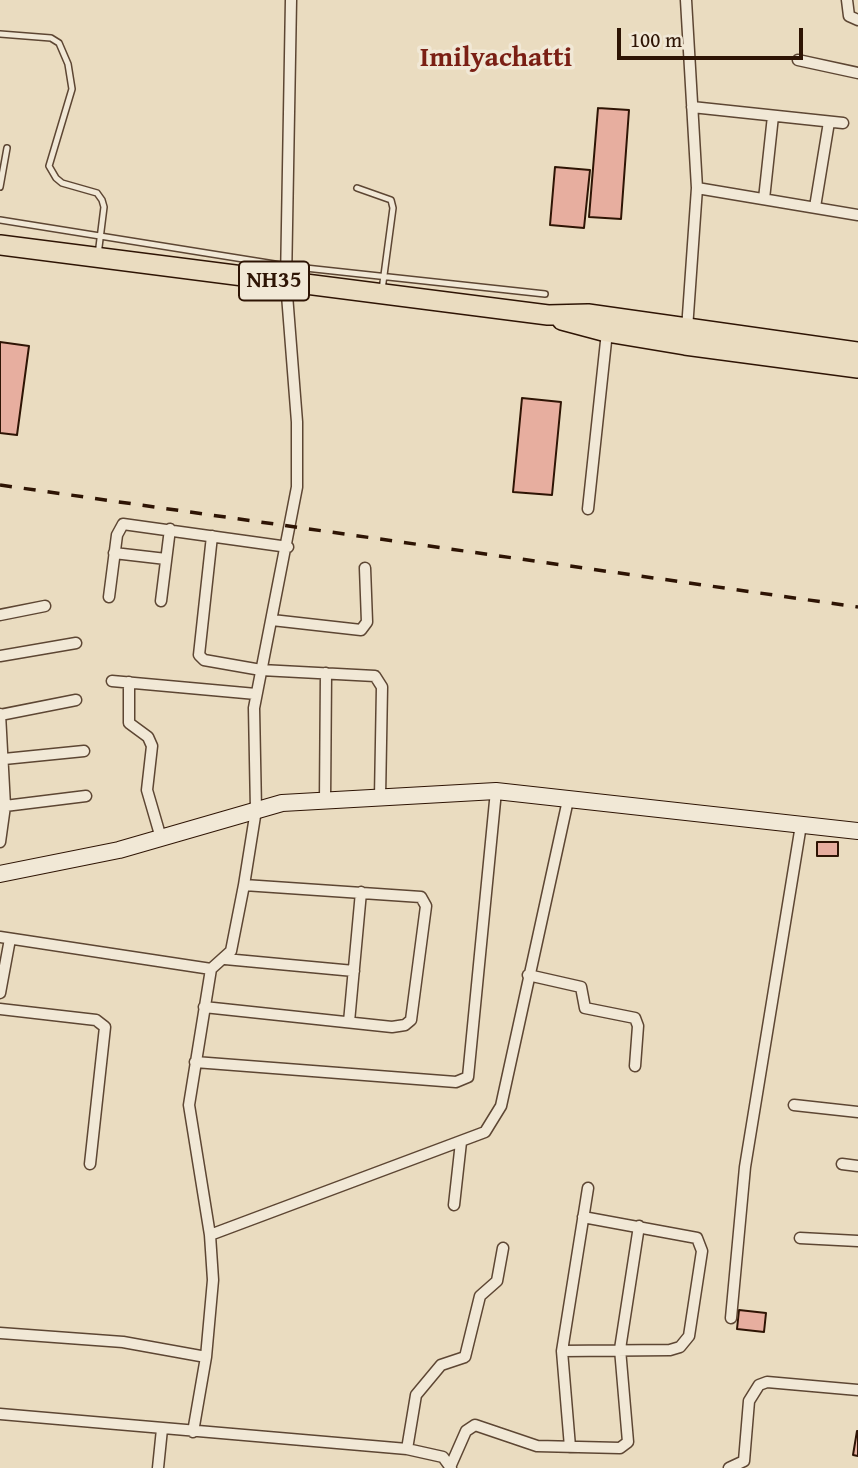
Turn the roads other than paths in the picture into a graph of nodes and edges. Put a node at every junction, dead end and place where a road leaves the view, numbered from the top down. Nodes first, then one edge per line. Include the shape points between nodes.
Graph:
1 (291, 0) edge
2 (686, 0) edge
3 (847, 0) edge
4 (858, 20) edge
5 (0, 34) edge
6 (798, 60) dead end
7 (858, 72) edge
8 (692, 107) junction
9 (773, 116) junction
10 (829, 122) junction
11 (843, 124) dead end
12 (7, 148) dead end
13 (0, 187) edge
14 (358, 188) dead end
15 (697, 188) junction
16 (764, 199) junction
17 (814, 207) junction
18 (858, 215) edge
19 (0, 219) edge
20 (101, 236) junction
21 (1, 248) edge
22 (97, 259) junction
23 (286, 274) junction
24 (383, 285) junction
25 (545, 294) dead end
26 (548, 316) junction
27 (687, 329) junction
28 (607, 332) junction
29 (858, 352) edge
30 (858, 368) edge
31 (588, 509) dead end
32 (170, 529) junction
33 (212, 536) junction
34 (288, 547) junction
35 (114, 553) junction
36 (166, 559) junction
37 (365, 568) dead end
38 (109, 597) dead end
39 (161, 601) dead end
40 (45, 606) dead end
41 (0, 615) edge
42 (272, 620) junction
43 (76, 643) dead end
44 (0, 656) edge
45 (261, 670) junction
46 (326, 673) junction
47 (112, 681) dead end
48 (129, 682) junction
49 (256, 694) junction
50 (76, 700) dead end
51 (0, 714) edge
52 (84, 751) dead end
53 (4, 759) junction
54 (496, 791) junction
55 (86, 796) dead end
56 (380, 797) junction
57 (568, 800) junction
58 (325, 801) junction
59 (5, 806) junction
60 (256, 810) junction
61 (801, 825) junction
62 (858, 831) edge
63 (161, 838) junction
64 (0, 842) edge
65 (0, 874) edge
66 (244, 885) junction
67 (361, 892) junction
68 (5, 938) edge
69 (225, 960) junction
70 (211, 969) junction
71 (354, 971) junction
72 (528, 975) junction
73 (0, 993) edge
74 (204, 1007) junction
75 (0, 1009) edge
76 (349, 1022) junction
77 (195, 1062) junction
78 (635, 1066) dead end
79 (794, 1105) dead end
80 (858, 1112) edge
81 (461, 1142) junction
82 (90, 1164) dead end
83 (842, 1164) dead end
84 (858, 1167) edge
85 (588, 1188) dead end
86 (454, 1205) dead end
87 (583, 1217) junction
88 (639, 1226) junction
89 (210, 1235) junction
90 (800, 1238) dead end
91 (858, 1241) edge
92 (503, 1248) dead end
93 (731, 1318) dead end
94 (0, 1333) edge
95 (620, 1349) junction
96 (562, 1351) junction
97 (206, 1357) junction
98 (858, 1390) edge
99 (0, 1414) edge
100 (162, 1429) junction
101 (193, 1432) junction
102 (570, 1447) junction
103 (407, 1449) junction
104 (451, 1467) edge
105 (158, 1468) edge
106 (729, 1468) edge

1 - 23 street
2 - 8 street
3 - 4 street via 849,16
5 - 20 lane via 42,36 58,43 72,89 49,166 62,183 97,194 102,200
6 - 7 street
8 - 9 street
8 - 15 street
9 - 10 street
9 - 16 street
10 - 11 street
10 - 17 street
12 - 13 lane
14 - 24 lane via 391,200
15 - 16 street
15 - 27 street
16 - 17 street
17 - 18 street
19 - 20 lane
20 - 22 lane
20 - 23 lane
21 - 22 highway, NH35
22 - 23 highway, NH35
23 - 24 highway, NH35
23 - 34 street via 297,422 297,487
24 - 25 lane
24 - 26 highway, NH35
26 - 27 highway, NH35 via 588,314
26 - 28 highway, NH35
27 - 29 highway, NH35
28 - 30 highway, NH35
28 - 31 street
32 - 33 street
32 - 35 street via 123,524 118,528
32 - 36 street
33 - 34 street
33 - 45 street via 199,655 204,660
34 - 42 street
35 - 36 street
35 - 38 street
36 - 39 street
37 - 42 street via 367,622 361,630
40 - 41 street
42 - 45 street
43 - 44 street
45 - 46 street
45 - 49 street
46 - 56 street via 375,676 380,681
46 - 58 street
47 - 48 street
48 - 49 street
48 - 63 street via 129,723 148,737 152,746 148,790
49 - 60 street
50 - 51 street
51 - 53 street
52 - 53 street
53 - 59 street
54 - 56 street
54 - 57 street
54 - 77 street via 468,1077 456,1082
55 - 59 street
56 - 58 street
57 - 61 street
57 - 72 street
58 - 60 street via 282,803
59 - 64 street
60 - 63 street
60 - 66 street
61 - 62 street
61 - 93 street via 745,1167
63 - 65 street
66 - 67 street
66 - 69 street via 232,951
67 - 71 street
67 - 76 street via 415,895 426,906 411,1020 392,1027
68 - 70 street
68 - 73 street
69 - 70 street
69 - 71 street
70 - 74 street
71 - 76 street
72 - 78 street via 581,987 583,1004 589,1009 635,1018
72 - 81 street via 501,1106 485,1132
74 - 76 street
74 - 77 street
75 - 82 street via 96,1020 105,1027
77 - 89 street via 189,1105
79 - 80 street
81 - 86 street
81 - 89 street
83 - 84 street
85 - 87 street
87 - 88 street
87 - 96 street
88 - 95 street
88 - 95 street via 690,1235 697,1238 702,1251 686,1342 670,1350
89 - 97 street
90 - 91 street
92 - 103 street via 497,1281 480,1296 465,1357 441,1365 416,1395
94 - 97 street via 85,1338
95 - 96 street
95 - 102 street via 628,1442 620,1448
96 - 102 street
97 - 101 street
98 - 106 street via 759,1385 749,1401 744,1461
99 - 100 street
100 - 101 street
100 - 105 street
101 - 103 street
102 - 104 street via 537,1446 475,1425 466,1432
103 - 104 street via 443,1457

